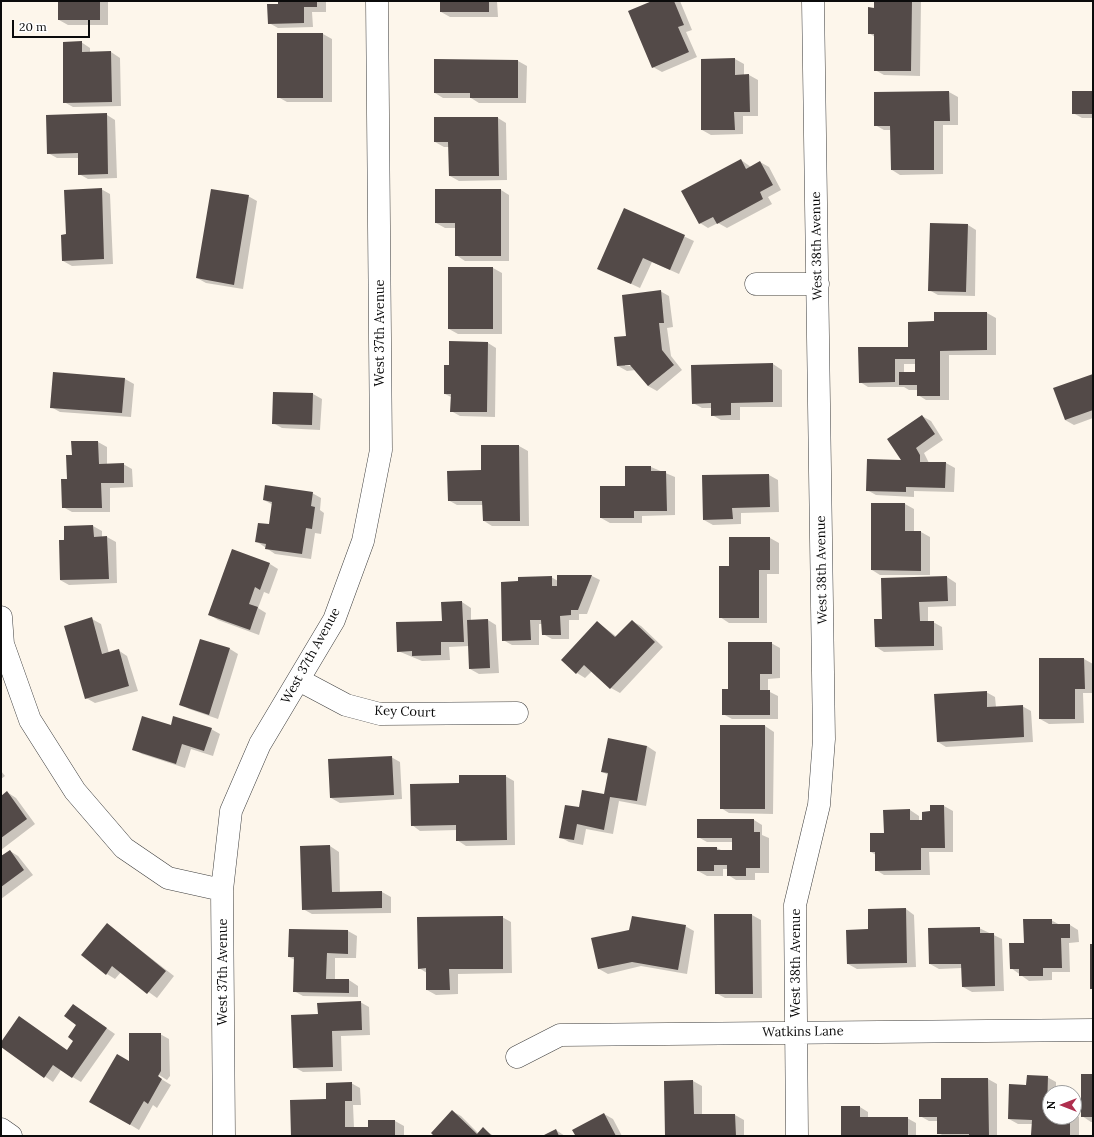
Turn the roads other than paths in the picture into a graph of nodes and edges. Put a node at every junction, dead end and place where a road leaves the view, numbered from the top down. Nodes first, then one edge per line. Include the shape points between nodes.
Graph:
1 (377, 1) edge
2 (813, 1) edge
3 (756, 284) dead end
4 (818, 284) junction
5 (1, 617) edge
6 (299, 680) junction
7 (517, 713) dead end
8 (222, 890) junction
9 (1093, 1030) edge
10 (796, 1032) junction
11 (517, 1057) dead end
12 (1, 1129) edge
13 (11, 1136) edge
14 (224, 1136) edge
15 (797, 1136) edge

1 - 6 street, West 37th Avenue via 381,450 363,541 334,620
2 - 4 street, West 38th Avenue
3 - 4 street
4 - 10 street, West 38th Avenue via 824,739 819,805 795,905
5 - 8 street via 3,644 30,720 75,791 124,848 168,878
6 - 7 street, Key Court via 346,705 380,714
6 - 8 street, West 37th Avenue via 260,744 231,811
8 - 14 street, West 37th Avenue
9 - 10 street, Watkins Lane
10 - 11 street, Watkins Lane via 560,1035
10 - 15 street, West 38th Avenue
12 - 13 street

